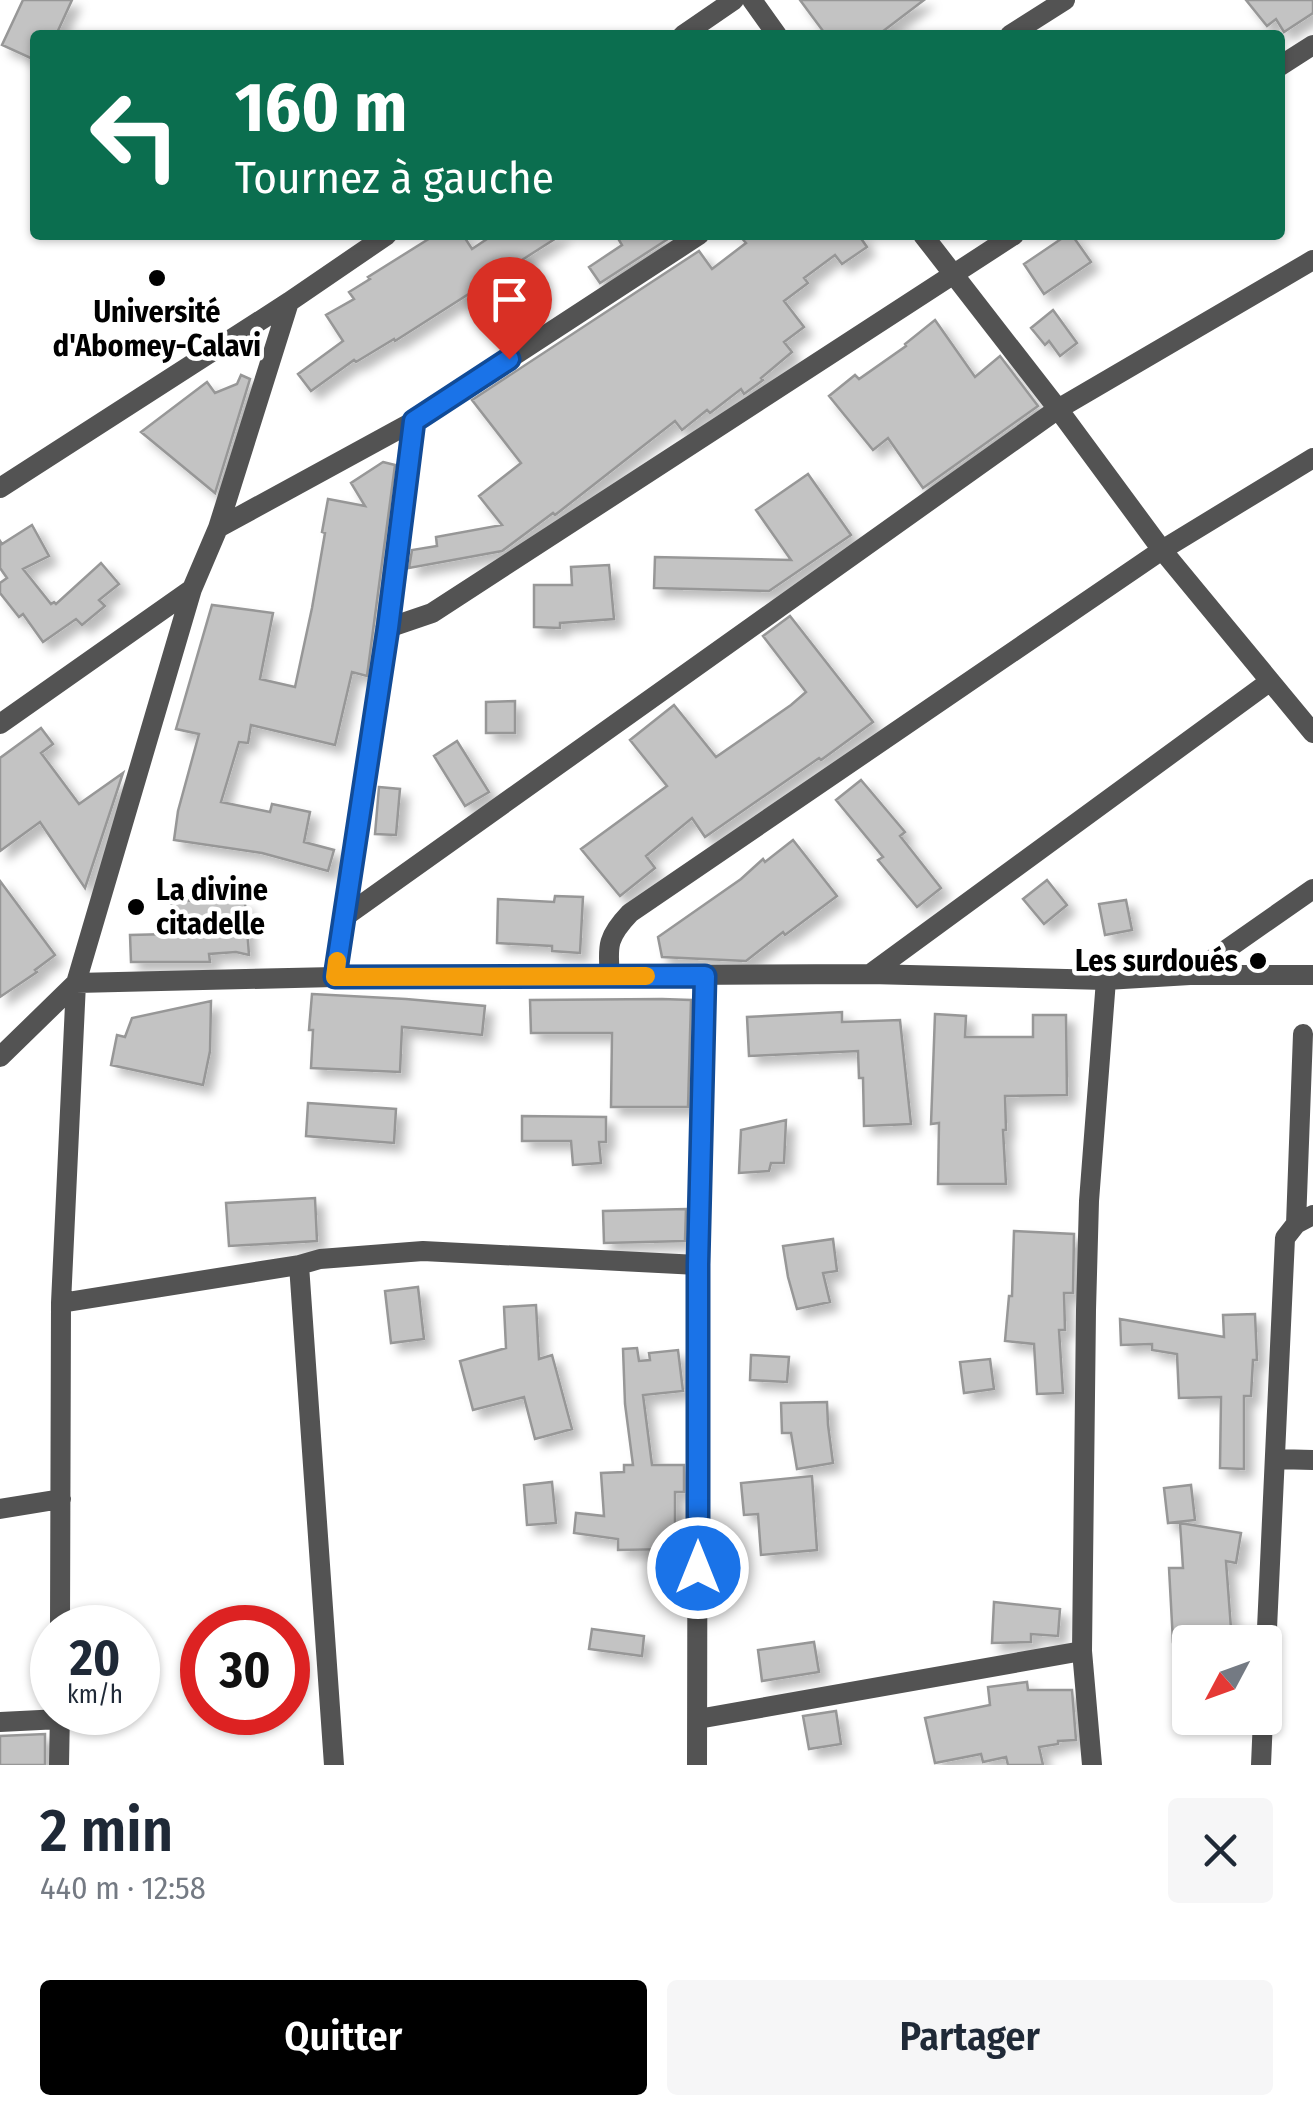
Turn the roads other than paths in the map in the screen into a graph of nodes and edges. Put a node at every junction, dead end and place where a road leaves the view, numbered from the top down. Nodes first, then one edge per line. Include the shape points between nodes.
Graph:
1 (734, 0) edge
2 (752, 0) edge
3 (1065, 0) edge
4 (689, 30) edge
5 (773, 30) edge
6 (1018, 30) edge
7 (1313, 45) edge
8 (1285, 63) edge
9 (380, 240) edge
10 (690, 240) edge
11 (927, 240) edge
12 (1006, 240) edge
13 (1313, 260) edge
14 (952, 274) junction
15 (289, 302) junction
16 (1058, 409) junction
17 (414, 421) junction
18 (1313, 458) edge
19 (0, 488) edge
20 (218, 528) junction
21 (1162, 550) junction
22 (192, 589) junction
23 (388, 628) junction
24 (1269, 682) junction
25 (0, 724) edge
26 (1313, 733) edge
27 (1313, 889) edge
28 (343, 918) junction
29 (870, 974) junction
30 (610, 976) junction
31 (705, 976) junction
32 (1190, 976) junction
33 (1313, 976) edge
34 (335, 977) junction
35 (1106, 980) junction
36 (76, 983) junction
37 (1302, 1034) dead end
38 (0, 1057) edge
39 (1305, 1220) edge
40 (299, 1265) junction
41 (698, 1265) junction
42 (61, 1303) junction
43 (1275, 1459) junction
44 (1313, 1460) edge
45 (61, 1499) junction
46 (0, 1509) edge
47 (60, 1605) edge
48 (1267, 1625) edge
49 (1082, 1651) junction
50 (698, 1718) junction
51 (30, 1719) edge
52 (0, 1722) edge
53 (60, 1735) edge
54 (1262, 1735) edge
55 (59, 1765) edge
56 (334, 1765) edge
57 (696, 1765) edge
58 (1092, 1765) edge
59 (1261, 1765) edge

1 - 4 street
2 - 5 street
3 - 6 street
7 - 8 street
9 - 15 street
10 - 17 street
11 - 14 street
12 - 14 street
13 - 16 street
14 - 16 street
14 - 23 street via 432,613
15 - 19 street
15 - 20 street
16 - 21 street
16 - 28 street
17 - 20 street
17 - 23 street
18 - 21 street
20 - 22 street
21 - 24 street
21 - 30 street via 630,912 614,930
22 - 25 street
22 - 36 street
23 - 28 street
24 - 26 street
24 - 29 street
27 - 32 street
28 - 34 street
29 - 31 street
29 - 35 street
30 - 31 street
30 - 34 street
31 - 41 street
32 - 33 street
32 - 35 street
34 - 36 street
35 - 49 street via 1089,1201
36 - 38 street
36 - 42 street
37 - 39 street
39 - 43 street via 1286,1238
40 - 41 street via 423,1251
40 - 42 street
40 - 56 street
41 - 50 street
42 - 45 street
43 - 44 street
43 - 48 street
45 - 46 street
45 - 47 street
49 - 50 street
49 - 58 street
50 - 57 street
51 - 52 street
53 - 55 street
54 - 59 street

